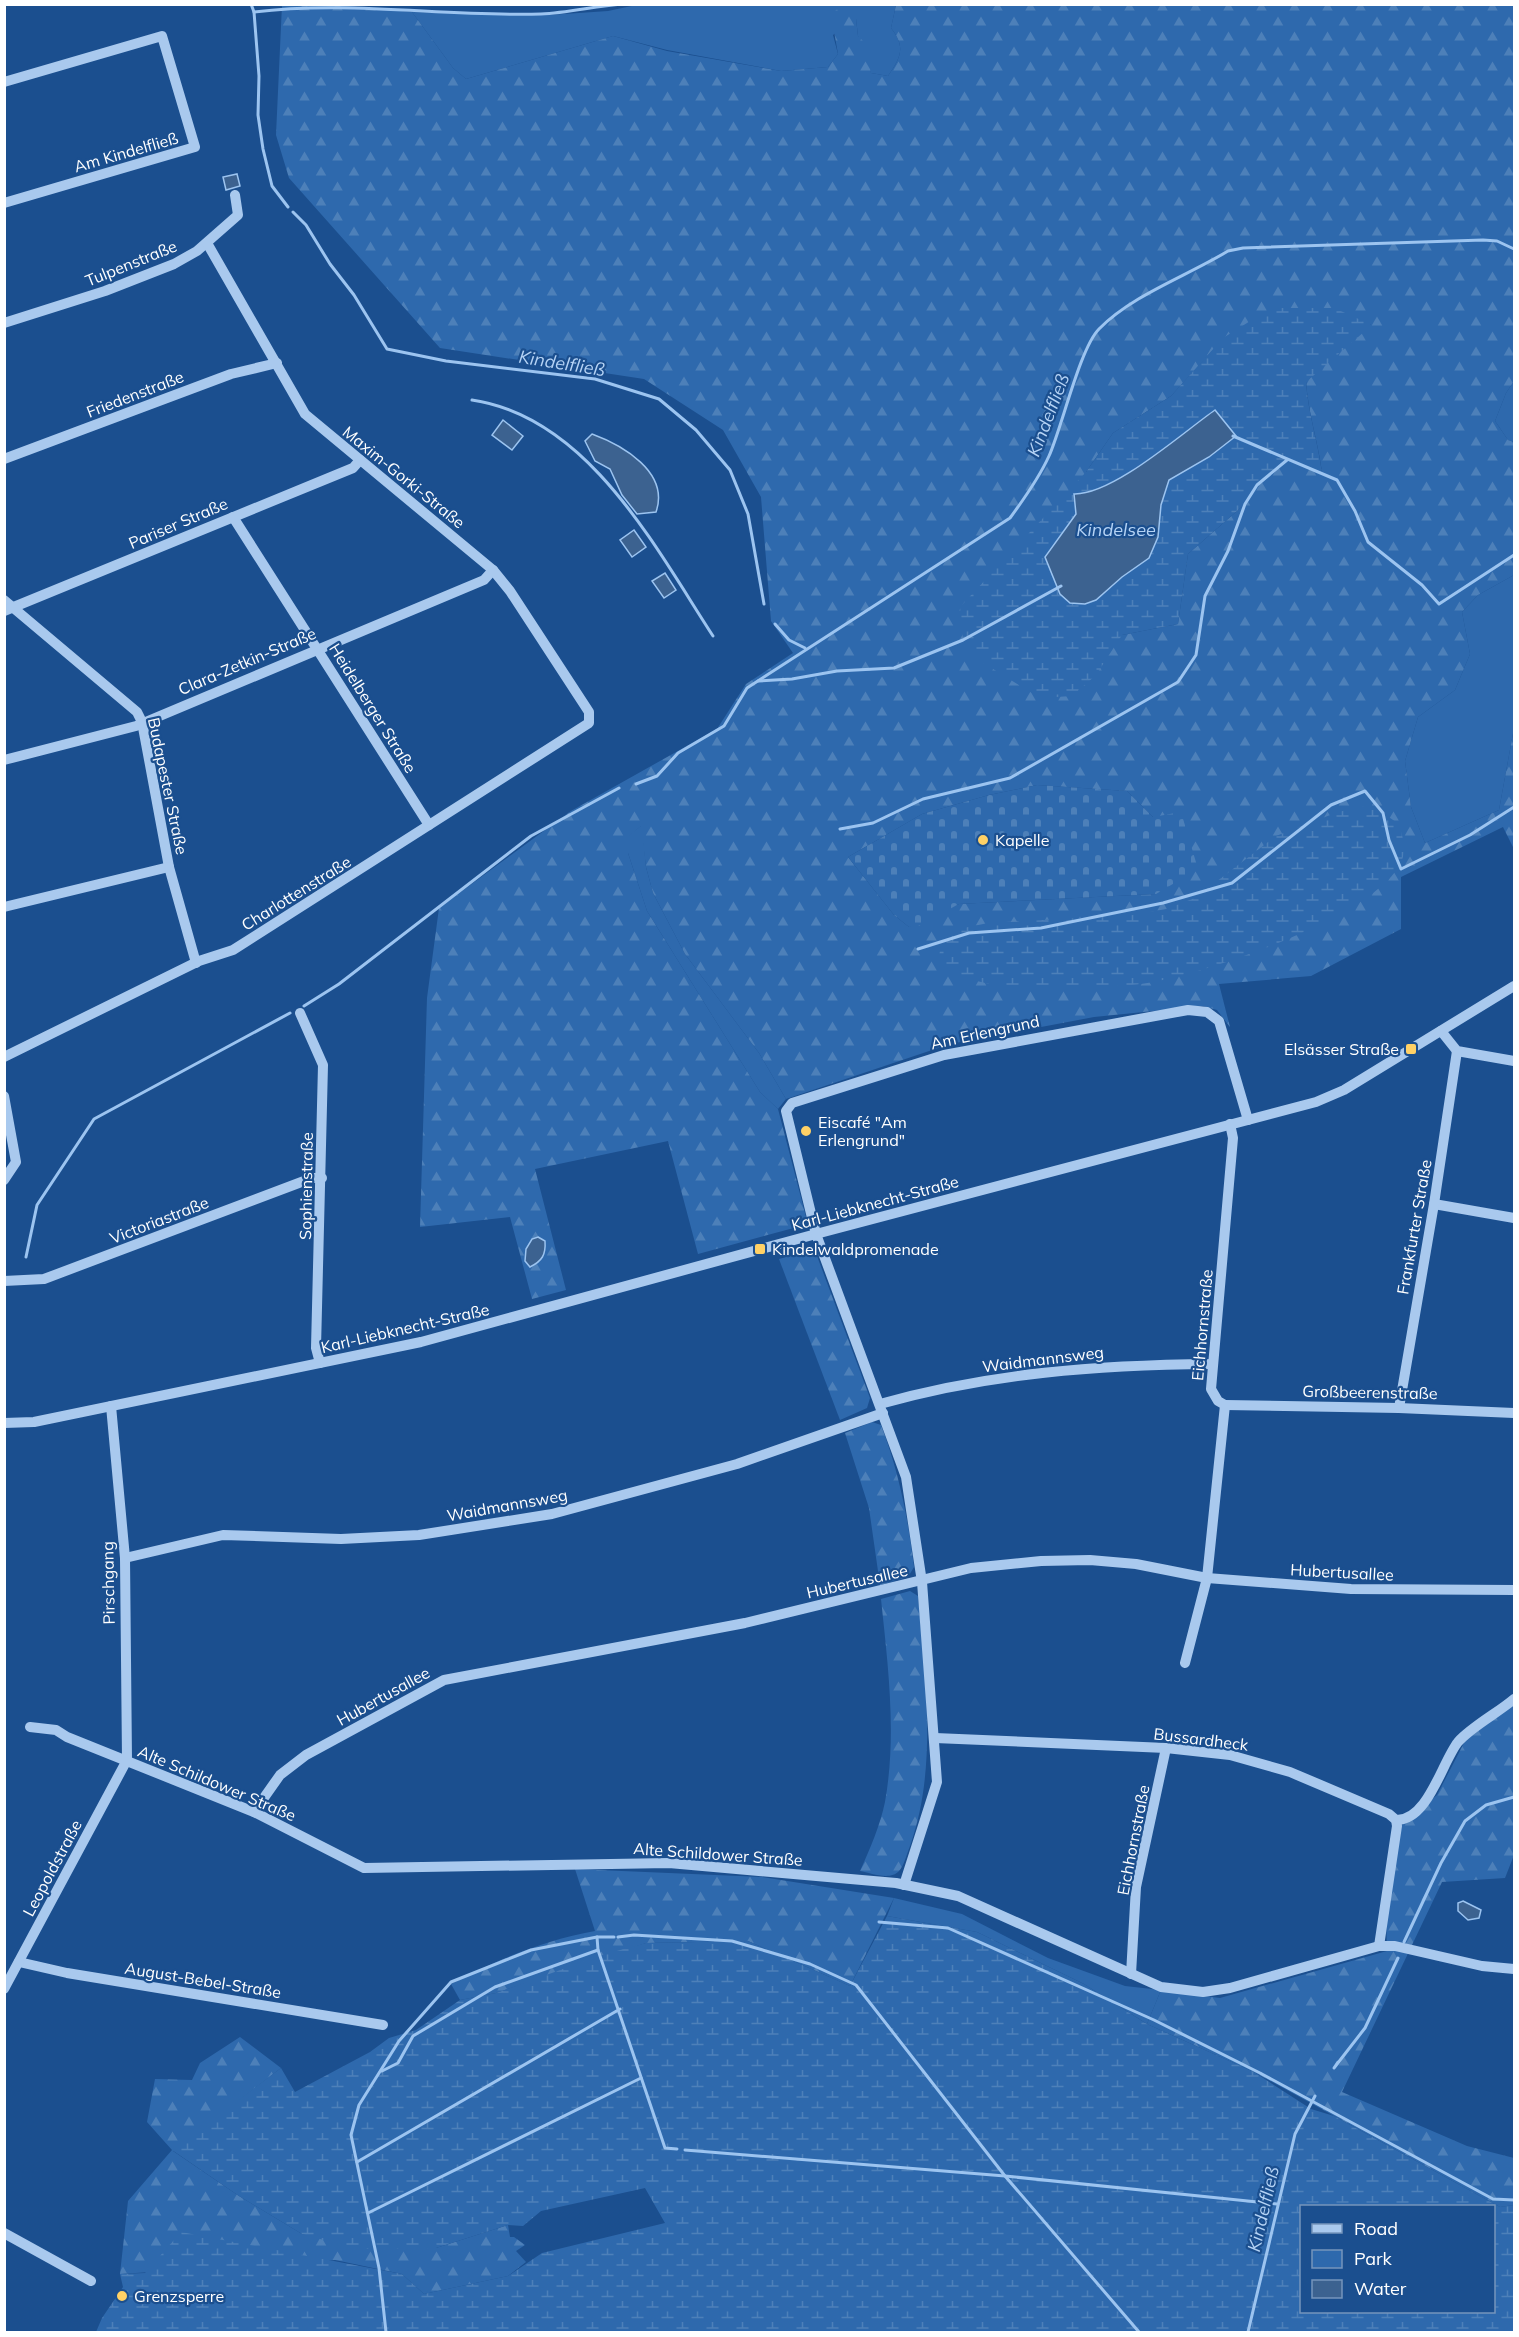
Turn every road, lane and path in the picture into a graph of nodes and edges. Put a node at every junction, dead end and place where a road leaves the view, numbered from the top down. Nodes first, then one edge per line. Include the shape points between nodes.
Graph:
1 (4, 82) edge
2 (235, 195) dead end
3 (4, 203) edge
4 (207, 243) junction
5 (4, 323) edge
6 (277, 363) junction
7 (4, 459) edge
8 (360, 460) junction
9 (232, 517) junction
10 (493, 570) junction
11 (4, 600) edge
12 (9, 610) edge
13 (318, 648) junction
14 (142, 722) junction
15 (588, 726) joint
16 (4, 760) edge
17 (429, 825) junction
18 (169, 867) junction
19 (4, 907) edge
20 (196, 963) junction
21 (1515, 986) edge
22 (300, 1013) dead end
23 (1441, 1031) junction
24 (1456, 1051) junction
25 (4, 1057) edge
26 (1515, 1061) edge
27 (4, 1096) edge
28 (1248, 1120) junction
29 (1230, 1124) junction
30 (322, 1178) junction
31 (4, 1180) edge
32 (1434, 1204) junction
33 (1515, 1218) edge
34 (816, 1234) junction
35 (4, 1281) edge
36 (320, 1363) junction
37 (1212, 1364) junction
38 (1225, 1406) junction
39 (111, 1407) junction
40 (1399, 1408) junction
41 (881, 1409) junction
42 (1515, 1413) edge
43 (4, 1423) edge
44 (125, 1558) junction
45 (1207, 1578) junction
46 (922, 1582) junction
47 (1515, 1590) edge
48 (1185, 1664) dead end
49 (1515, 1700) edge
50 (30, 1727) dead end
51 (935, 1738) junction
52 (1166, 1748) junction
53 (127, 1760) junction
54 (254, 1812) junction
55 (1396, 1820) junction
56 (904, 1885) junction
57 (1379, 1946) junction
58 (19, 1962) junction
59 (1515, 1969) edge
60 (1131, 1974) junction
61 (4, 1989) edge
62 (383, 2025) dead end
63 (4, 2233) edge
64 (91, 2281) dead end

1 - 3 street, Am Kindelfließ via 162,36 195,147
2 - 4 street, Tulpenstraße via 238,215
4 - 5 street, Tulpenstraße via 174,264
4 - 6 street, Maxim-Gorki-Straße
6 - 7 street, Friedenstraße via 231,374
6 - 8 street, Maxim-Gorki-Straße via 305,414
8 - 9 street, Pariser Straße via 353,468
8 - 10 street, Maxim-Gorki-Straße
9 - 12 street, Pariser Straße
9 - 13 street, Heidelberger Straße
10 - 13 street, Clara-Zetkin-Straße via 484,580
10 - 15 street, Maxim-Gorki-Straße via 589,712
11 - 12 street, Budapester Straße
12 - 14 street, Budapester Straße via 137,712
13 - 14 street, Clara-Zetkin-Straße
13 - 17 street, Heidelberger Straße
14 - 16 street, Clara-Zetkin-Straße
14 - 18 street, Budapester Straße
15 - 17 street, Charlottenstraße
17 - 20 street, Charlottenstraße via 260,935
18 - 19 street
18 - 20 street, Budapester Straße
20 - 25 street, Charlottenstraße
21 - 23 street, Karl-Liebknecht-Straße
22 - 30 street, Sophienstraße via 323,1065
23 - 24 street
23 - 28 street, Karl-Liebknecht-Straße via 1329,1097
24 - 26 street
24 - 32 street, Frankfurter Straße
27 - 31 street via 16,1162
28 - 29 street, Karl-Liebknecht-Straße
28 - 34 street, Am Erlengrund via 1220,1021 1207,1012 1188,1010 944,1054 789,1107 786,1116
29 - 34 street, Karl-Liebknecht-Straße
29 - 37 street, Eichhornstraße via 1233,1138
30 - 35 street, Victoriastraße via 312,1178 44,1279
30 - 36 street, Sophienstraße via 316,1348
32 - 33 street
32 - 40 street, Frankfurter Straße
34 - 36 street, Karl-Liebknecht-Straße via 421,1342
34 - 41 street
36 - 39 street, Karl-Liebknecht-Straße
37 - 38 street, Eichhornstraße via 1211,1389
37 - 41 street, Waidmannsweg via 1126,1365 1021,1374 929,1390
38 - 40 street, Großbeerenstraße
38 - 45 street
39 - 43 street, Karl-Liebknecht-Straße via 34,1422
39 - 44 street, Pirschgang
40 - 42 street, Großbeerenstraße
41 - 44 street, Waidmannsweg via 736,1464 552,1514 419,1535 341,1539 223,1535
41 - 46 street via 906,1477
44 - 53 street, Pirschgang
45 - 46 street, Hubertusallee via 1136,1564 1050,1561 971,1568
45 - 47 street, Hubertusallee via 1351,1589
45 - 48 street
46 - 51 street
46 - 54 street, Hubertusallee via 745,1623 444,1680 306,1755 280,1775
49 - 55 street via 1458,1742 1422,1804 1408,1817
50 - 53 street, Alte Schildower Straße via 56,1730
51 - 52 street, Bussardheck
51 - 56 street via 937,1782
52 - 55 street, Bussardheck via 1263,1763 1331,1788
52 - 60 street, Eichhornstraße via 1136,1887
53 - 54 street, Alte Schildower Straße
53 - 58 street, Leopoldstraße
54 - 56 street, Alte Schildower Straße via 364,1868 669,1863
55 - 57 street
56 - 60 street, Alte Schildower Straße via 958,1896
57 - 59 street, Alte Schildower Straße
57 - 60 street, Alte Schildower Straße via 1215,1992 1161,1987
58 - 61 street, Leopoldstraße
58 - 62 street, August-Bebel-Straße
63 - 64 street

